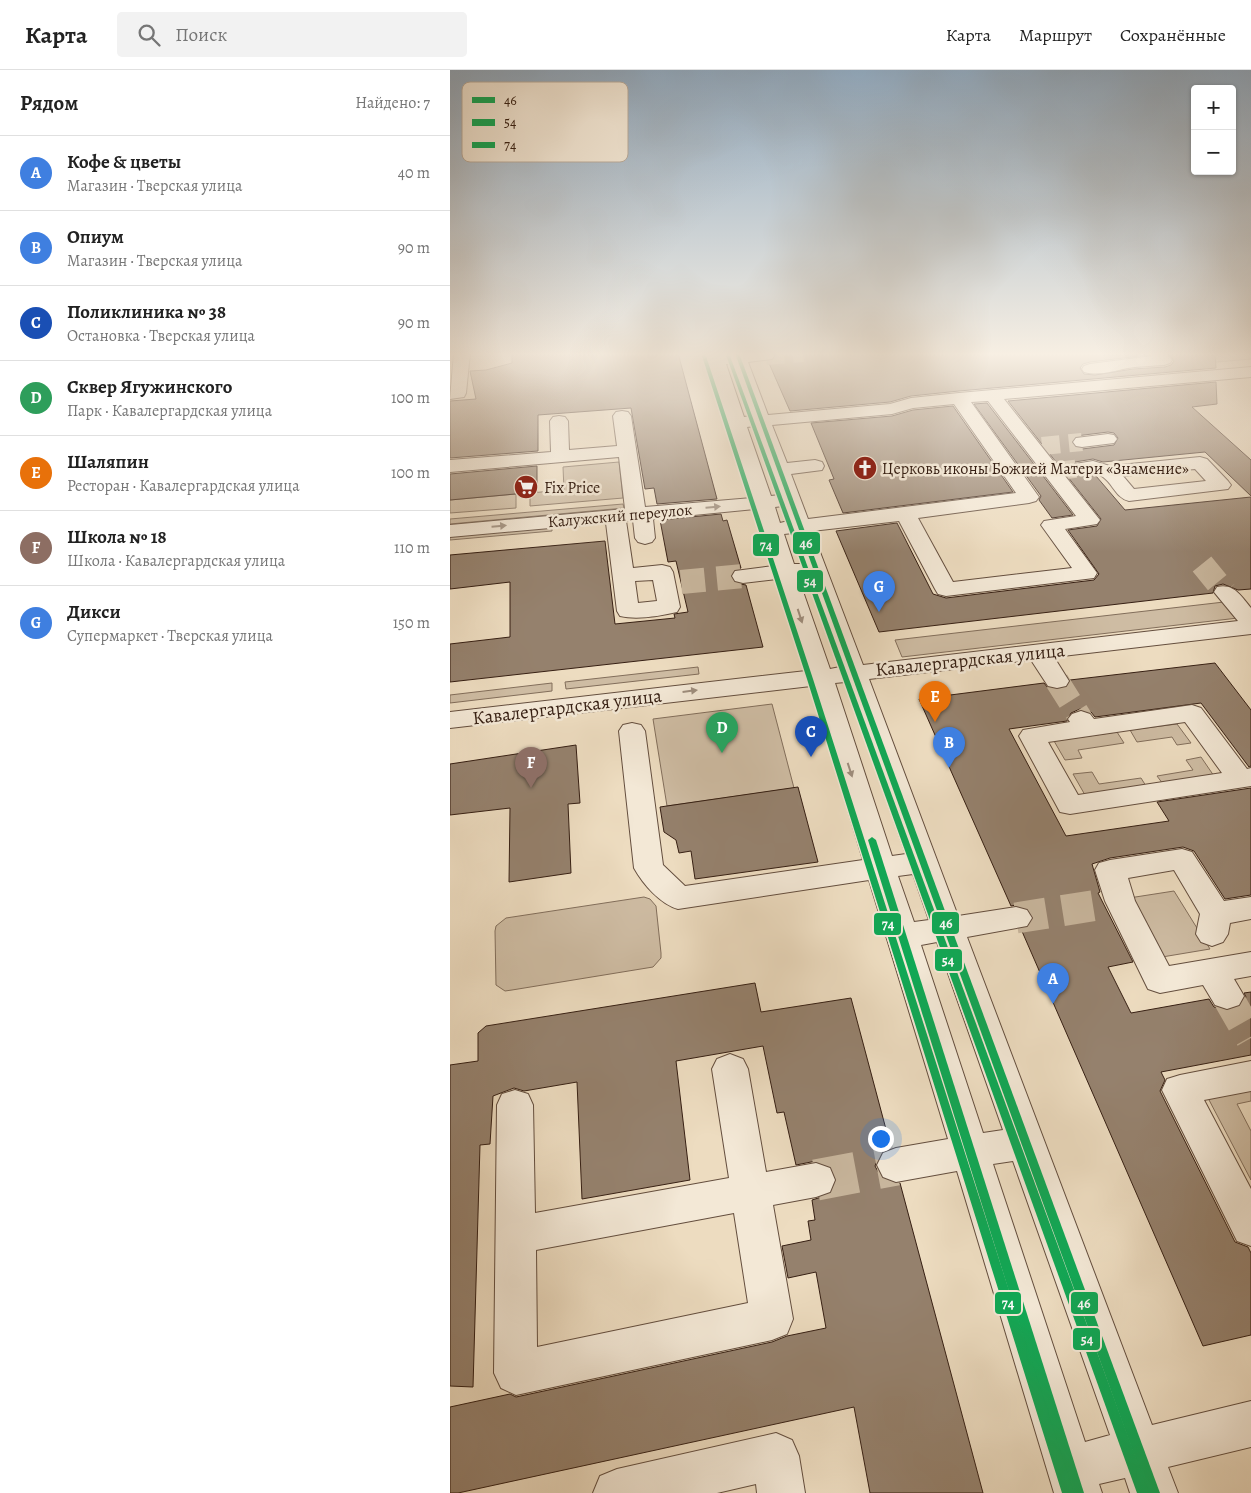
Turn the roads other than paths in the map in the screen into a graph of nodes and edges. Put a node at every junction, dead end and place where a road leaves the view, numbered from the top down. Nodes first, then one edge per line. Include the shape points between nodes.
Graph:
1 (622, 419) edge
2 (769, 419) edge
3 (867, 419) edge
4 (974, 419) edge
5 (1014, 419) edge
6 (762, 420) junction
7 (559, 421) dead end
8 (737, 422) joint
9 (1108, 439) dead end
10 (1082, 442) tunnel mouth
11 (627, 451) junction
12 (560, 456) junction
13 (450, 466) edge
14 (815, 466) dead end
15 (1082, 468) tunnel mouth
16 (780, 469) junction
17 (1109, 472) junction
18 (631, 514) junction
19 (906, 514) junction
20 (782, 515) junction
21 (450, 531) edge
22 (646, 538) dead end
23 (801, 570) junction
24 (624, 576) junction
25 (743, 576) tunnel mouth
26 (1225, 592) tunnel mouth
27 (1251, 622) edge
28 (1251, 627) edge
29 (1038, 651) junction
30 (854, 672) junction
31 (820, 676) junction
32 (1057, 681) tunnel mouth
33 (450, 720) edge
34 (632, 731) dead end
35 (1246, 778) edge
36 (923, 862) junction
37 (881, 868) junction
38 (1251, 908) edge
39 (1016, 918) tunnel mouth
40 (948, 928) junction
41 (902, 936) junction
42 (1251, 964) edge
43 (730, 1070) dead end
44 (1251, 1076) edge
45 (515, 1105) dead end
46 (1026, 1142) junction
47 (970, 1152) junction
48 (896, 1165) tunnel mouth
49 (816, 1180) tunnel mouth
50 (750, 1192) junction
51 (1251, 1228) edge
52 (516, 1235) junction
53 (1251, 1424) edge
54 (1139, 1452) junction
55 (1074, 1480) edge
56 (617, 1493) edge
57 (781, 1493) edge
58 (1154, 1493) edge

1 - 11 street
2 - 6 street
3 - 6 street via 798,425
4 - 19 street, Калужский переулок via 1029,497
5 - 19 street via 1037,446 1090,520 1051,525 1086,573 946,589
6 - 8 street
6 - 16 street
7 - 12 street
8 - 20 street
9 - 10 street
11 - 12 street
11 - 18 street
12 - 13 street
14 - 16 street
15 - 17 street via 1093,467
16 - 20 street
17 - 17 street via 1200,463 1221,485 1129,495
18 -> 20 street, Калужский переулок
21 -> 18 street, Калужский переулок
18 - 22 street
18 - 24 street
19 - 20 street, Калужский переулок
20 - 23 street
23 - 25 street
23 - 30 street
23 -> 31 street
24 - 24 street via 662,572 673,583 669,607 628,611
26 - 27 street
28 - 29 street, Кавалергардская улица
29 - 30 street, Кавалергардская улица
29 - 32 street
30 - 31 street, Кавалергардская улица
30 - 36 street
33 -> 31 street, Кавалергардская улица
31 -> 37 street
34 - 37 street via 649,868 678,898
35 - 35 street via 1070,805 1032,736 1084,724 1192,713
36 - 37 street
36 - 40 street
37 - 41 street
38 - 42 street via 1214,924 1182,859 1110,870 1112,903 1160,980 1220,983
39 - 40 street
40 - 41 street
40 - 46 street
41 - 47 street
43 - 50 street
44 - 51 street via 1180,1090
45 - 52 street
46 - 47 street
46 - 54 street
47 - 48 street
47 - 55 street
49 - 50 street
50 - 52 street
50 - 52 street via 772,1319 516,1373
53 - 54 street
54 - 55 street
54 - 58 street
56 - 57 street via 776,1456

